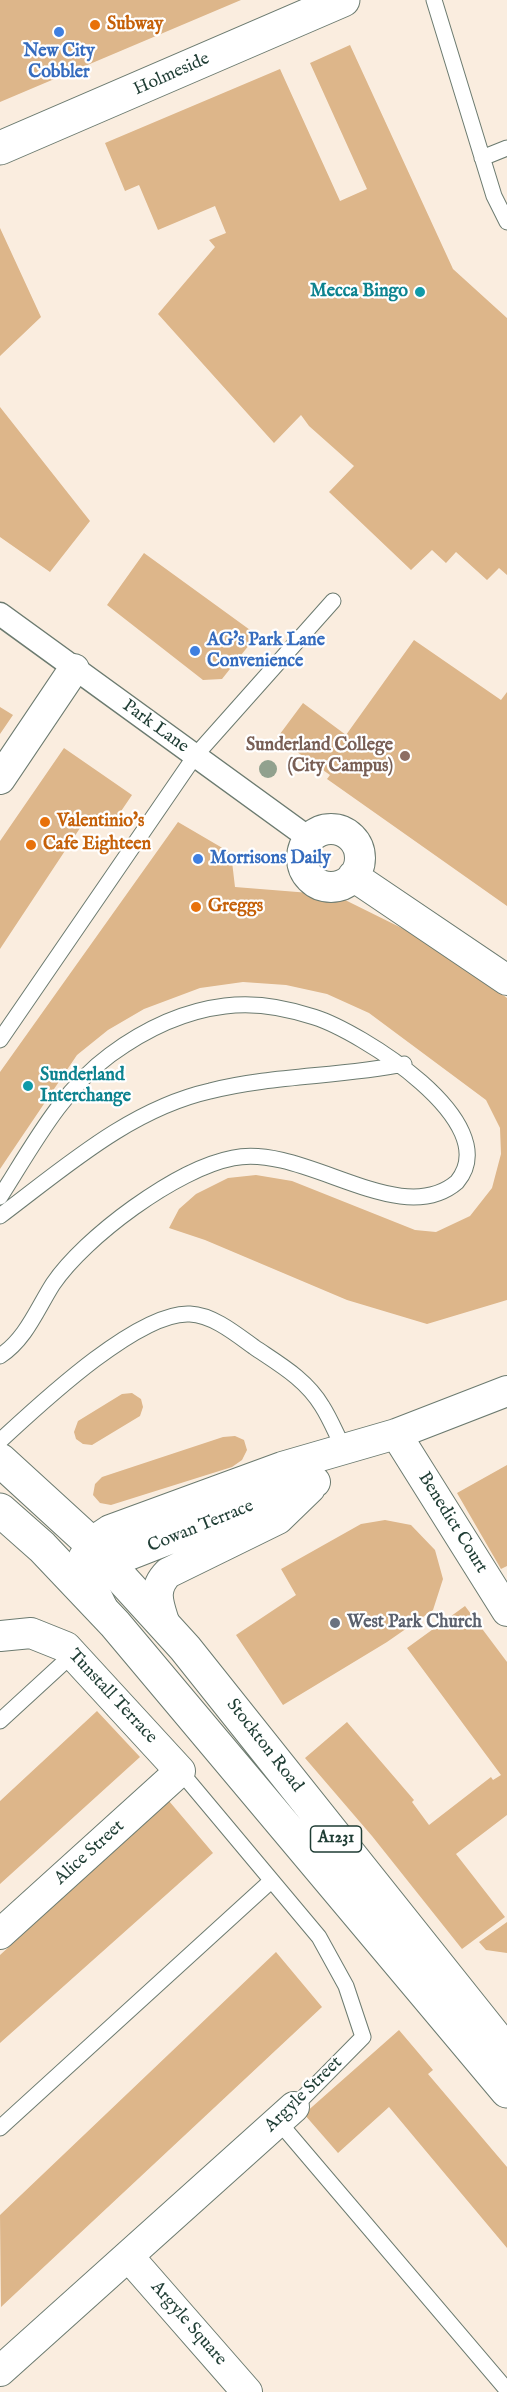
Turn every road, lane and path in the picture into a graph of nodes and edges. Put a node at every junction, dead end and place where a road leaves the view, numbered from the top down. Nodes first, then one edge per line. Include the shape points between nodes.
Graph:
1 (343, 0) edge
2 (434, 0) edge
3 (0, 148) edge
4 (507, 148) edge
5 (482, 158) junction
6 (507, 222) edge
7 (333, 601) dead end
8 (0, 614) edge
9 (74, 669) junction
10 (195, 756) junction
11 (0, 779) edge
12 (310, 839) junction
13 (353, 876) junction
14 (507, 980) edge
15 (0, 1040) edge
16 (404, 1064) junction
17 (0, 1197) edge
18 (0, 1216) edge
19 (0, 1356) edge
20 (507, 1391) edge
21 (396, 1434) junction
22 (0, 1441) edge
23 (345, 1450) junction
24 (0, 1460) edge
25 (315, 1482) junction
26 (0, 1510) edge
27 (60, 1514) junction
28 (120, 1526) junction
29 (42, 1547) junction
30 (95, 1558) junction
31 (507, 1611) edge
32 (105, 1613) junction
33 (165, 1625) junction
34 (0, 1636) edge
35 (73, 1654) junction
36 (0, 1721) edge
37 (180, 1771) junction
38 (271, 1881) junction
39 (0, 1935) edge
40 (507, 2052) edge
41 (507, 2091) edge
42 (286, 2114) junction
43 (0, 2128) edge
44 (128, 2256) junction
45 (4, 2359) edge
46 (507, 2390) edge
47 (248, 2392) edge

1 - 3 main road, Holmeside
2 - 5 lane
4 - 5 lane
5 - 6 lane
7 - 10 lane
8 - 9 street, Park Lane
9 - 10 street, Park Lane
9 - 11 street
10 - 12 street, Park Lane
10 - 15 lane
12 - 13 street via 303,864 313,879 329,886
12 - 13 street via 316,833 334,829 350,836 360,851
13 - 14 street
16 - 17 lane via 341,1027 286,1009 226,1005 191,1012 137,1037 86,1074 65,1098
16 - 18 lane via 251,1083 176,1102 85,1152
16 - 19 lane via 451,1101 466,1121 473,1156 468,1170 457,1182 423,1198 404,1198 266,1156 215,1163 149,1198 91,1240 54,1284 19,1340
20 - 21 street, Cowan Terrace
21 - 23 street, Cowan Terrace
21 - 31 street, Benedict Court
22 - 23 lane via 76,1375 132,1334 159,1320 192,1314 233,1332 296,1376 322,1407
23 - 25 street, Cowan Terrace
23 - 28 street, Cowan Terrace via 282,1467
24 - 27 main road, Stockton Road / A1231
25 - 30 street, Cowan Terrace
25 - 33 street, Cowan Terrace via 278,1519 159,1582 156,1597
26 - 29 main road, Stockton Road / A1231
27 - 28 street, Cowan Terrace via 85,1525
27 - 30 main road, Stockton Road / A1231
28 - 30 street, Cowan Terrace via 100,1536
29 - 30 street via 75,1565
29 - 32 main road, Stockton Road / A1231
30 - 32 street via 87,1577
30 - 33 main road, Stockton Road / A1231
32 - 41 main road, Stockton Road / A1231
33 - 40 main road, Stockton Road / A1231
34 - 35 street, Tunstall Terrace via 31,1633 66,1647
35 - 36 lane
35 - 37 street, Tunstall Terrace
37 - 38 lane, Argyle Street
37 - 39 street, Alice Street
38 - 42 lane, Argyle Street via 319,1937 346,1986 363,2037
38 - 43 lane
42 - 44 street, Argyle Street
42 - 46 lane
44 - 45 street, Argyle Street
44 - 47 street, Argyle Square

